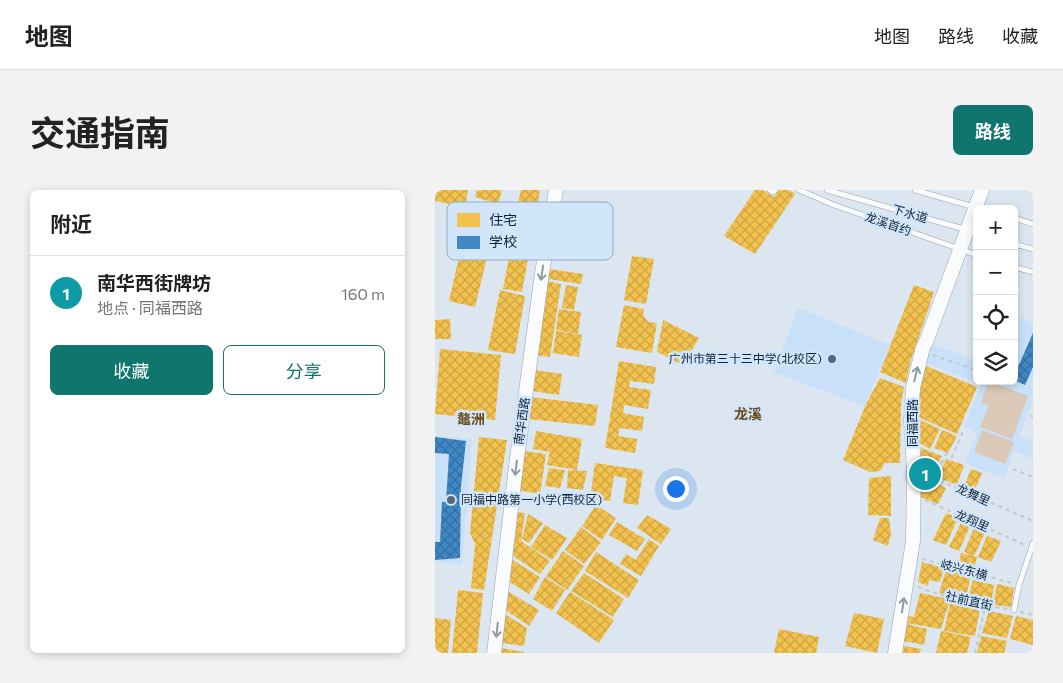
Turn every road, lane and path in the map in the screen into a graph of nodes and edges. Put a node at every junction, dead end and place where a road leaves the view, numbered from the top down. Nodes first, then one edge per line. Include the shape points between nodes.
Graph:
1 (799, 190) edge
2 (827, 190) edge
3 (915, 190) edge
4 (982, 190) edge
5 (980, 205) edge
6 (973, 206) edge
7 (973, 218) edge
8 (1018, 219) edge
9 (1033, 224) edge
10 (966, 230) junction
11 (1018, 245) edge
12 (1033, 249) edge
13 (960, 250) junction
14 (973, 254) edge
15 (544, 260) edge
16 (1018, 268) edge
17 (1033, 272) edge
18 (922, 351) junction
19 (973, 369) dead end
20 (963, 431) dead end
21 (914, 469) junction
22 (1013, 469) dead end
23 (1033, 477) edge
24 (935, 478) junction
25 (913, 495) junction
26 (1033, 521) edge
27 (1032, 545) edge
28 (911, 555) junction
29 (907, 582) junction
30 (1019, 585) junction
31 (986, 606) junction
32 (1014, 610) junction
33 (1033, 615) edge
34 (494, 653) edge
35 (895, 653) edge
36 (975, 653) edge

1 - 13 lane, 龙溪首约
2 - 10 lane, 下水道
3 - 6 lane
4 - 5 main road, 同福西路
7 - 10 main road, 同福西路
8 - 9 lane
10 - 13 main road, 同福西路
11 - 12 lane
13 - 14 lane, 龙溪首约
13 - 18 main road, 同福西路
15 -> 34 main road, 南华西路
16 - 17 lane
18 - 19 path
21 -> 18 main road, 同福西路 via 913,388
20 - 24 path via 952,457 946,454
21 - 24 path, 龙舞里
21 - 25 main road, 同福西路
22 - 23 path
24 - 26 path, 龙舞里
25 - 27 path, 龙翔里
25 - 28 main road, 同福西路
27 - 30 lane
28 - 29 main road, 同福西路
28 - 30 path, 岐兴东横
29 - 31 path, 社前直街 via 937,594
35 -> 29 main road, 同福西路
30 - 32 lane
31 - 32 path, 社前直街
31 - 36 path
32 - 33 path, 社前直街

